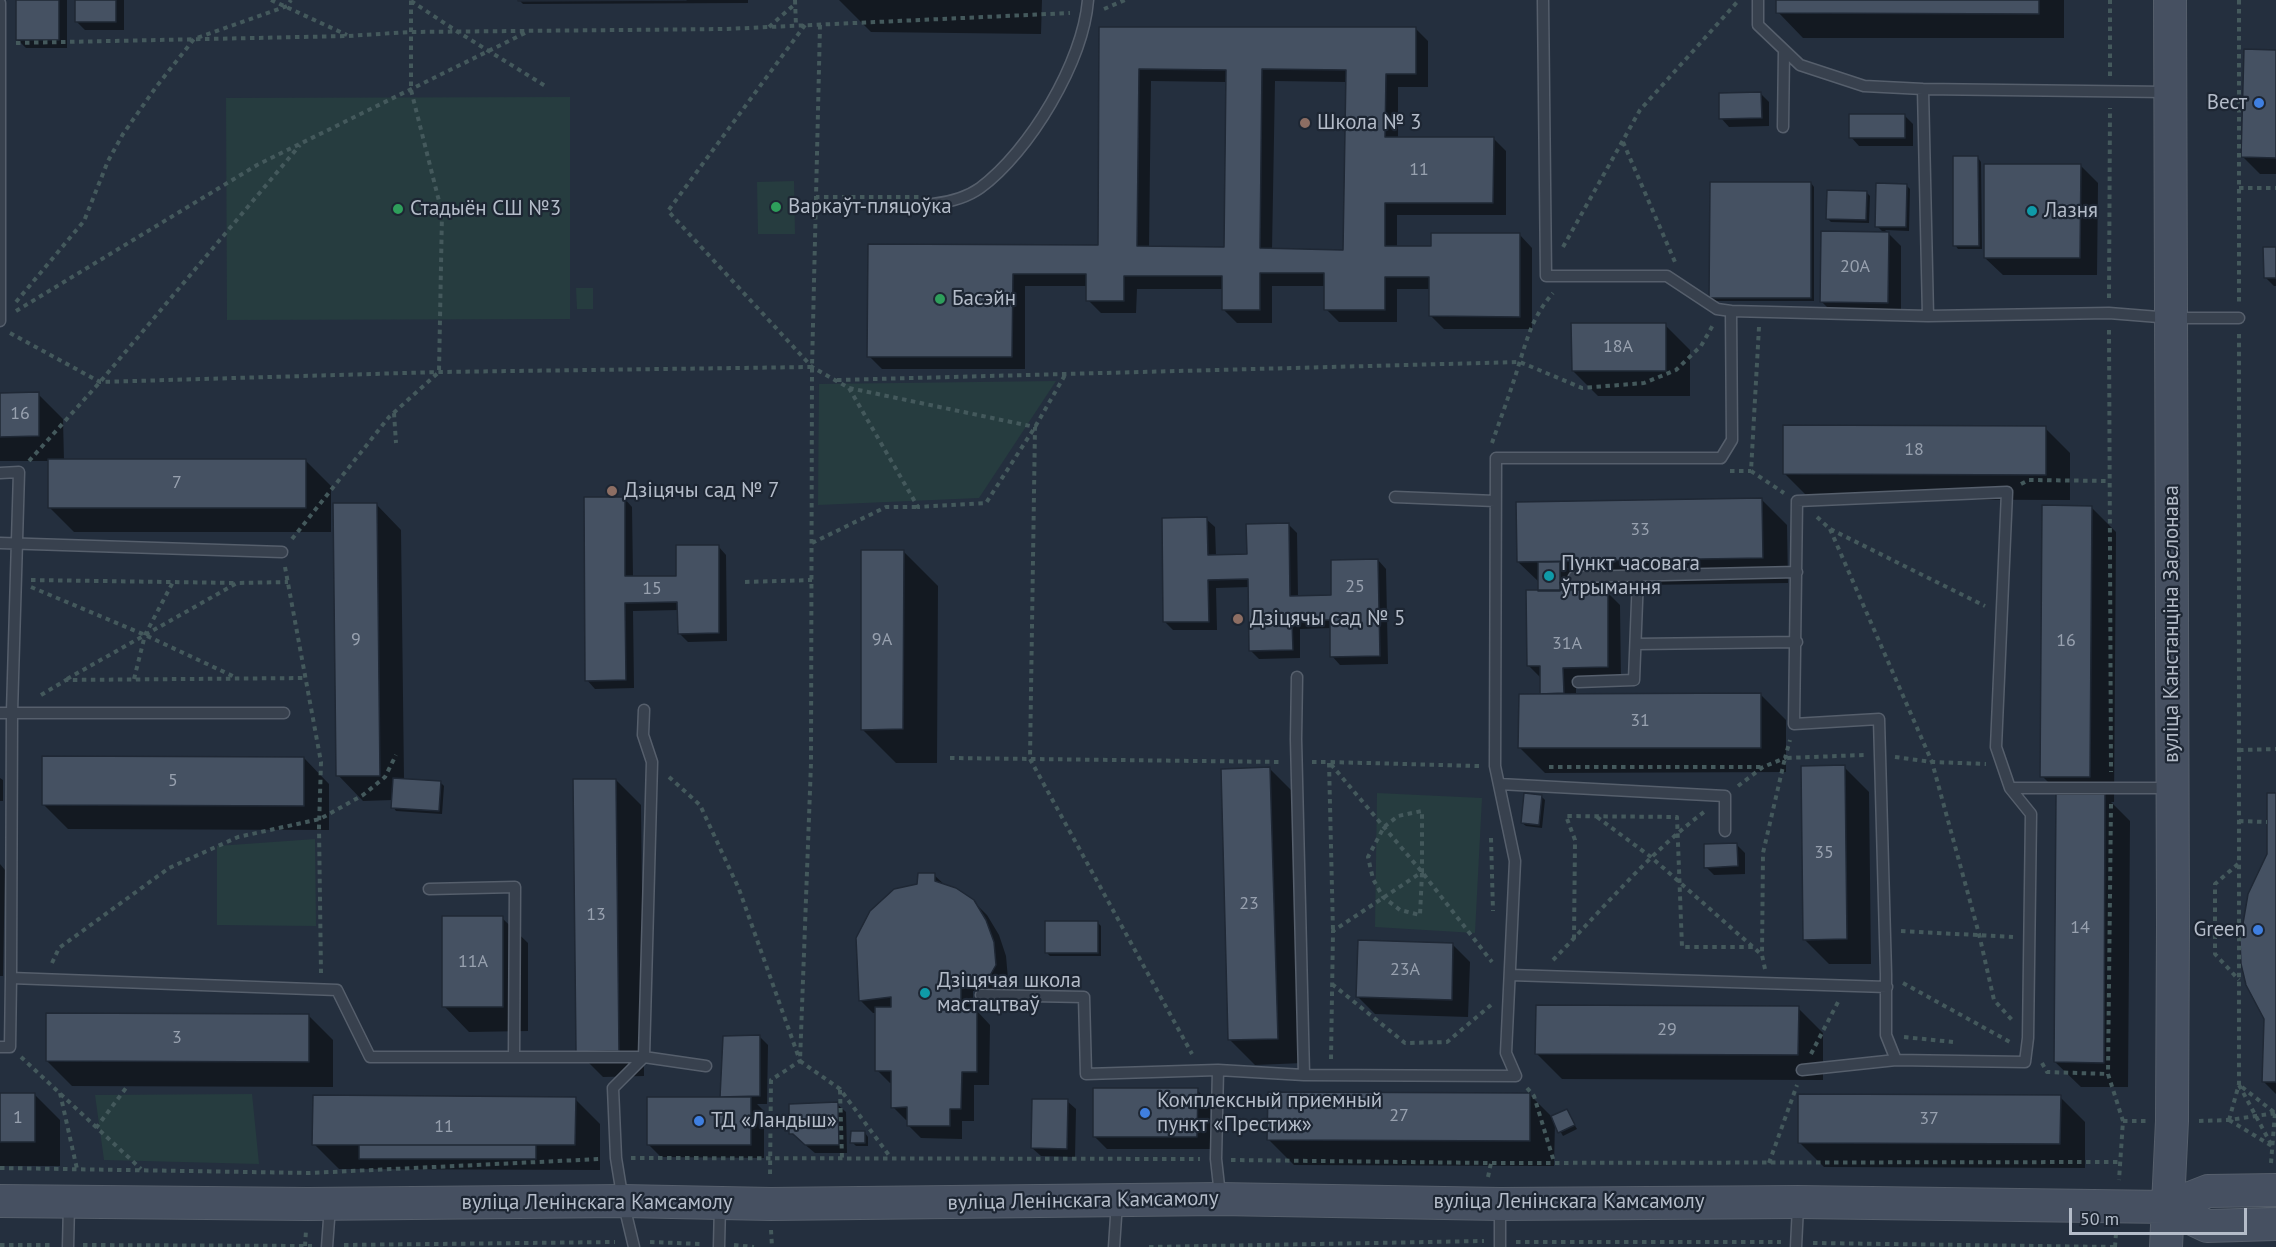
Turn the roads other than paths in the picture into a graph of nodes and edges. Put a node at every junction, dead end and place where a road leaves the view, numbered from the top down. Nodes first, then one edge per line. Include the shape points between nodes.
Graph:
1 (1088, 0) edge
2 (1543, 0) edge
3 (1758, 0) edge
4 (2170, 0) edge
5 (0, 3) edge
6 (0, 43) edge
7 (1784, 51) junction
8 (1923, 89) junction
9 (2170, 92) junction
10 (1783, 127) dead end
11 (933, 204) road end
12 (1731, 311) junction
13 (1928, 316) junction
14 (2171, 318) junction
15 (2239, 318) road end
16 (0, 321) edge
17 (0, 472) edge
18 (1395, 498) dead end
19 (1495, 501) junction
20 (0, 543) edge
21 (16, 546) junction
22 (282, 552) road end
23 (1797, 572) junction
24 (1638, 576) junction
25 (1574, 577) dead end
26 (1797, 642) junction
27 (1636, 644) junction
28 (1297, 677) dead end
29 (1578, 682) dead end
30 (644, 710) dead end
31 (12, 712) junction
32 (0, 713) edge
33 (284, 713) dead end
34 (1498, 784) junction
35 (2010, 788) junction
36 (2173, 788) junction
37 (1725, 831) dead end
38 (429, 889) dead end
39 (1510, 975) junction
40 (11, 978) junction
41 (1887, 987) junction
42 (981, 995) dead end
43 (5, 1047) edge
44 (514, 1057) junction
45 (644, 1058) junction
46 (1896, 1060) junction
47 (706, 1066) dead end
48 (1218, 1070) junction
49 (1802, 1070) dead end
50 (1304, 1075) junction
51 (2273, 1190) edge
52 (1220, 1199) junction
53 (69, 1200) junction
54 (0, 1201) edge
55 (1117, 1201) junction
56 (623, 1202) junction
57 (1798, 1202) junction
58 (331, 1203) junction
59 (720, 1204) junction
60 (1500, 1204) junction
61 (2167, 1207) junction
62 (2276, 1224) edge
63 (1500, 1244) edge
64 (634, 1245) edge
65 (719, 1245) edge
66 (1796, 1245) edge
67 (68, 1246) edge
68 (327, 1246) edge
69 (1114, 1247) edge
70 (2166, 1247) edge

1 - 11 lane via 1091,12 1078,50 1056,94 1026,139 980,188 951,202
2 - 12 lane via 1546,276 1668,276 1717,309
3 - 7 lane via 1758,25
4 - 9 main road, вуліца Канстанціна Заслонава
5 - 6 lane
6 - 16 lane
7 - 8 lane via 1800,64 1864,86
7 - 10 lane
8 - 9 lane
8 - 13 lane
9 - 14 main road, вуліца Канстанціна Заслонава
12 - 13 lane
12 - 19 lane via 1732,440 1721,458 1496,458
13 - 14 lane via 2109,313
14 - 15 lane
14 - 36 main road, вуліца Канстанціна Заслонава
17 - 21 lane via 19,472
18 - 19 lane
19 - 34 lane
20 - 21 lane
21 - 22 lane
21 - 31 lane
23 - 24 lane
23 - 26 lane
23 - 35 lane via 1797,501 2007,492 1996,747
24 - 25 lane
24 - 27 lane
26 - 27 lane
26 - 41 lane via 1794,724 1879,719
27 - 29 lane via 1634,680
28 - 50 lane
30 - 45 lane via 643,735 652,762
31 - 32 lane
31 - 33 lane
31 - 40 lane
34 - 37 lane via 1725,796
34 - 39 lane via 1515,861
35 - 36 lane
35 - 46 lane via 2031,814 2025,1062
36 - 61 main road, вуліца Канстанціна Заслонава via 2172,1121
38 - 44 lane via 515,887
39 - 41 lane
39 - 50 lane via 1506,1053 1516,1076
40 - 43 lane
40 - 44 lane via 337,990 370,1057
41 - 46 lane via 1886,1035
42 - 48 lane via 1084,997 1086,1074
44 - 45 lane
45 - 47 lane
45 - 56 lane via 613,1088 616,1158
46 - 49 lane
48 - 50 lane
48 - 52 lane via 1216,1160
51 - 61 main road, вуліца Ленінскага Камсамолу via 2208,1191
52 - 55 main road, вуліца Ленінскага Камсамолу
52 - 60 main road, вуліца Ленінскага Камсамолу
53 - 54 main road, вуліца Ленінскага Камсамолу
53 - 58 main road, вуліца Ленінскага Камсамолу
53 - 67 lane
55 - 59 main road, вуліца Ленінскага Камсамолу
55 - 69 lane
56 - 58 main road, вуліца Ленінскага Камсамолу
56 - 59 main road, вуліца Ленінскага Камсамолу
56 - 64 lane
57 - 60 main road, вуліца Ленінскага Камсамолу
57 - 61 main road, вуліца Ленінскага Камсамолу
57 - 66 lane
58 - 68 lane
59 - 65 lane
60 - 63 lane
61 - 62 main road, вуліца Ленінскага Камсамолу via 2207,1226
61 - 70 main road, вуліца Канстанціна Заслонава

